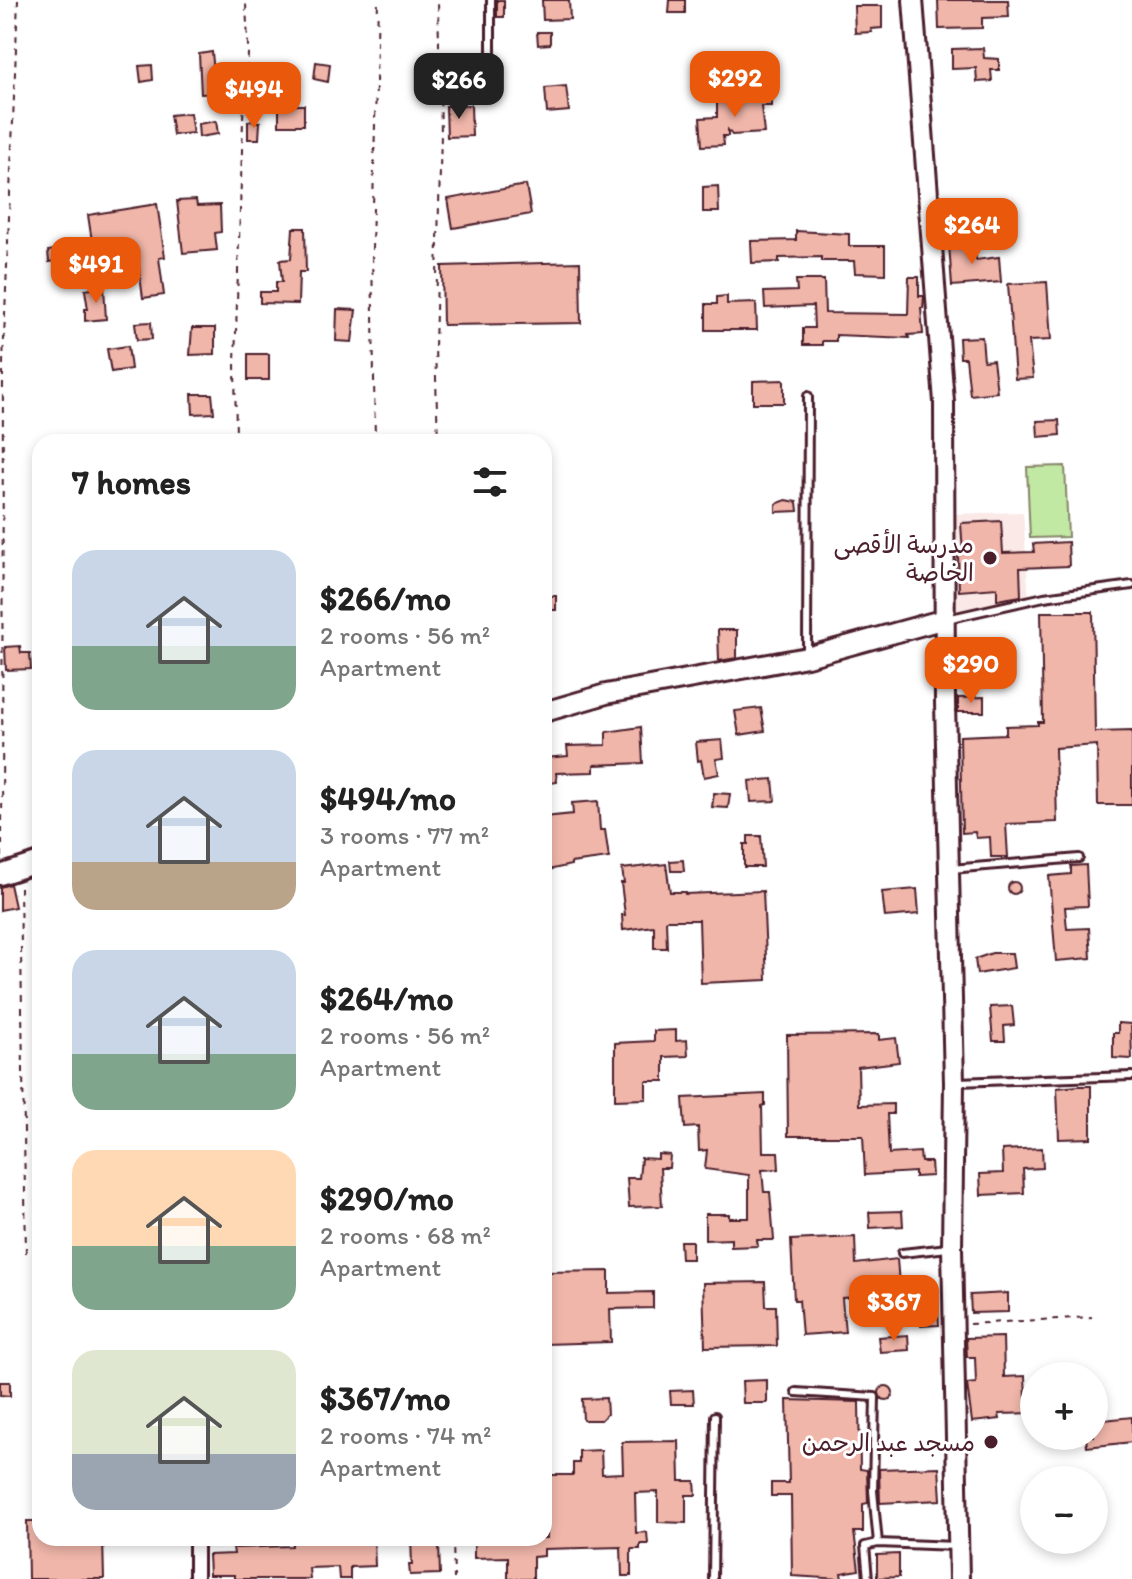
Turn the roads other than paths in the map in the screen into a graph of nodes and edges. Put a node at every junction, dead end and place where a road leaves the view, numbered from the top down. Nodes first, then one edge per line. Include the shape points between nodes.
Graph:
1 (491, 0) edge
2 (913, 0) edge
3 (491, 88) dead end
4 (808, 396) dead end
5 (1132, 585) edge
6 (945, 619) junction
7 (807, 657) junction
8 (552, 710) edge
9 (1079, 858) dead end
10 (32, 865) edge
11 (948, 869) junction
12 (7, 873) edge
13 (1132, 1076) edge
14 (954, 1083) junction
15 (952, 1248) junction
16 (902, 1253) dead end
17 (796, 1392) dead end
18 (715, 1416) dead end
19 (878, 1543) junction
20 (196, 1546) edge
21 (959, 1546) junction
22 (196, 1579) edge
23 (713, 1579) edge
24 (868, 1579) edge
25 (959, 1579) edge

1 - 3 lane
2 - 6 main road via 944,402
4 - 7 lane
5 - 6 lane
6 - 7 main road
6 - 11 main road
7 - 8 main road via 606,694
9 - 11 lane
10 - 12 main road
11 - 14 main road
13 - 14 lane
14 - 15 main road
15 - 16 lane
15 - 21 main road
17 - 19 lane via 875,1397
18 - 23 lane
19 - 21 lane
19 - 24 lane via 865,1546
20 - 22 street
21 - 25 main road

